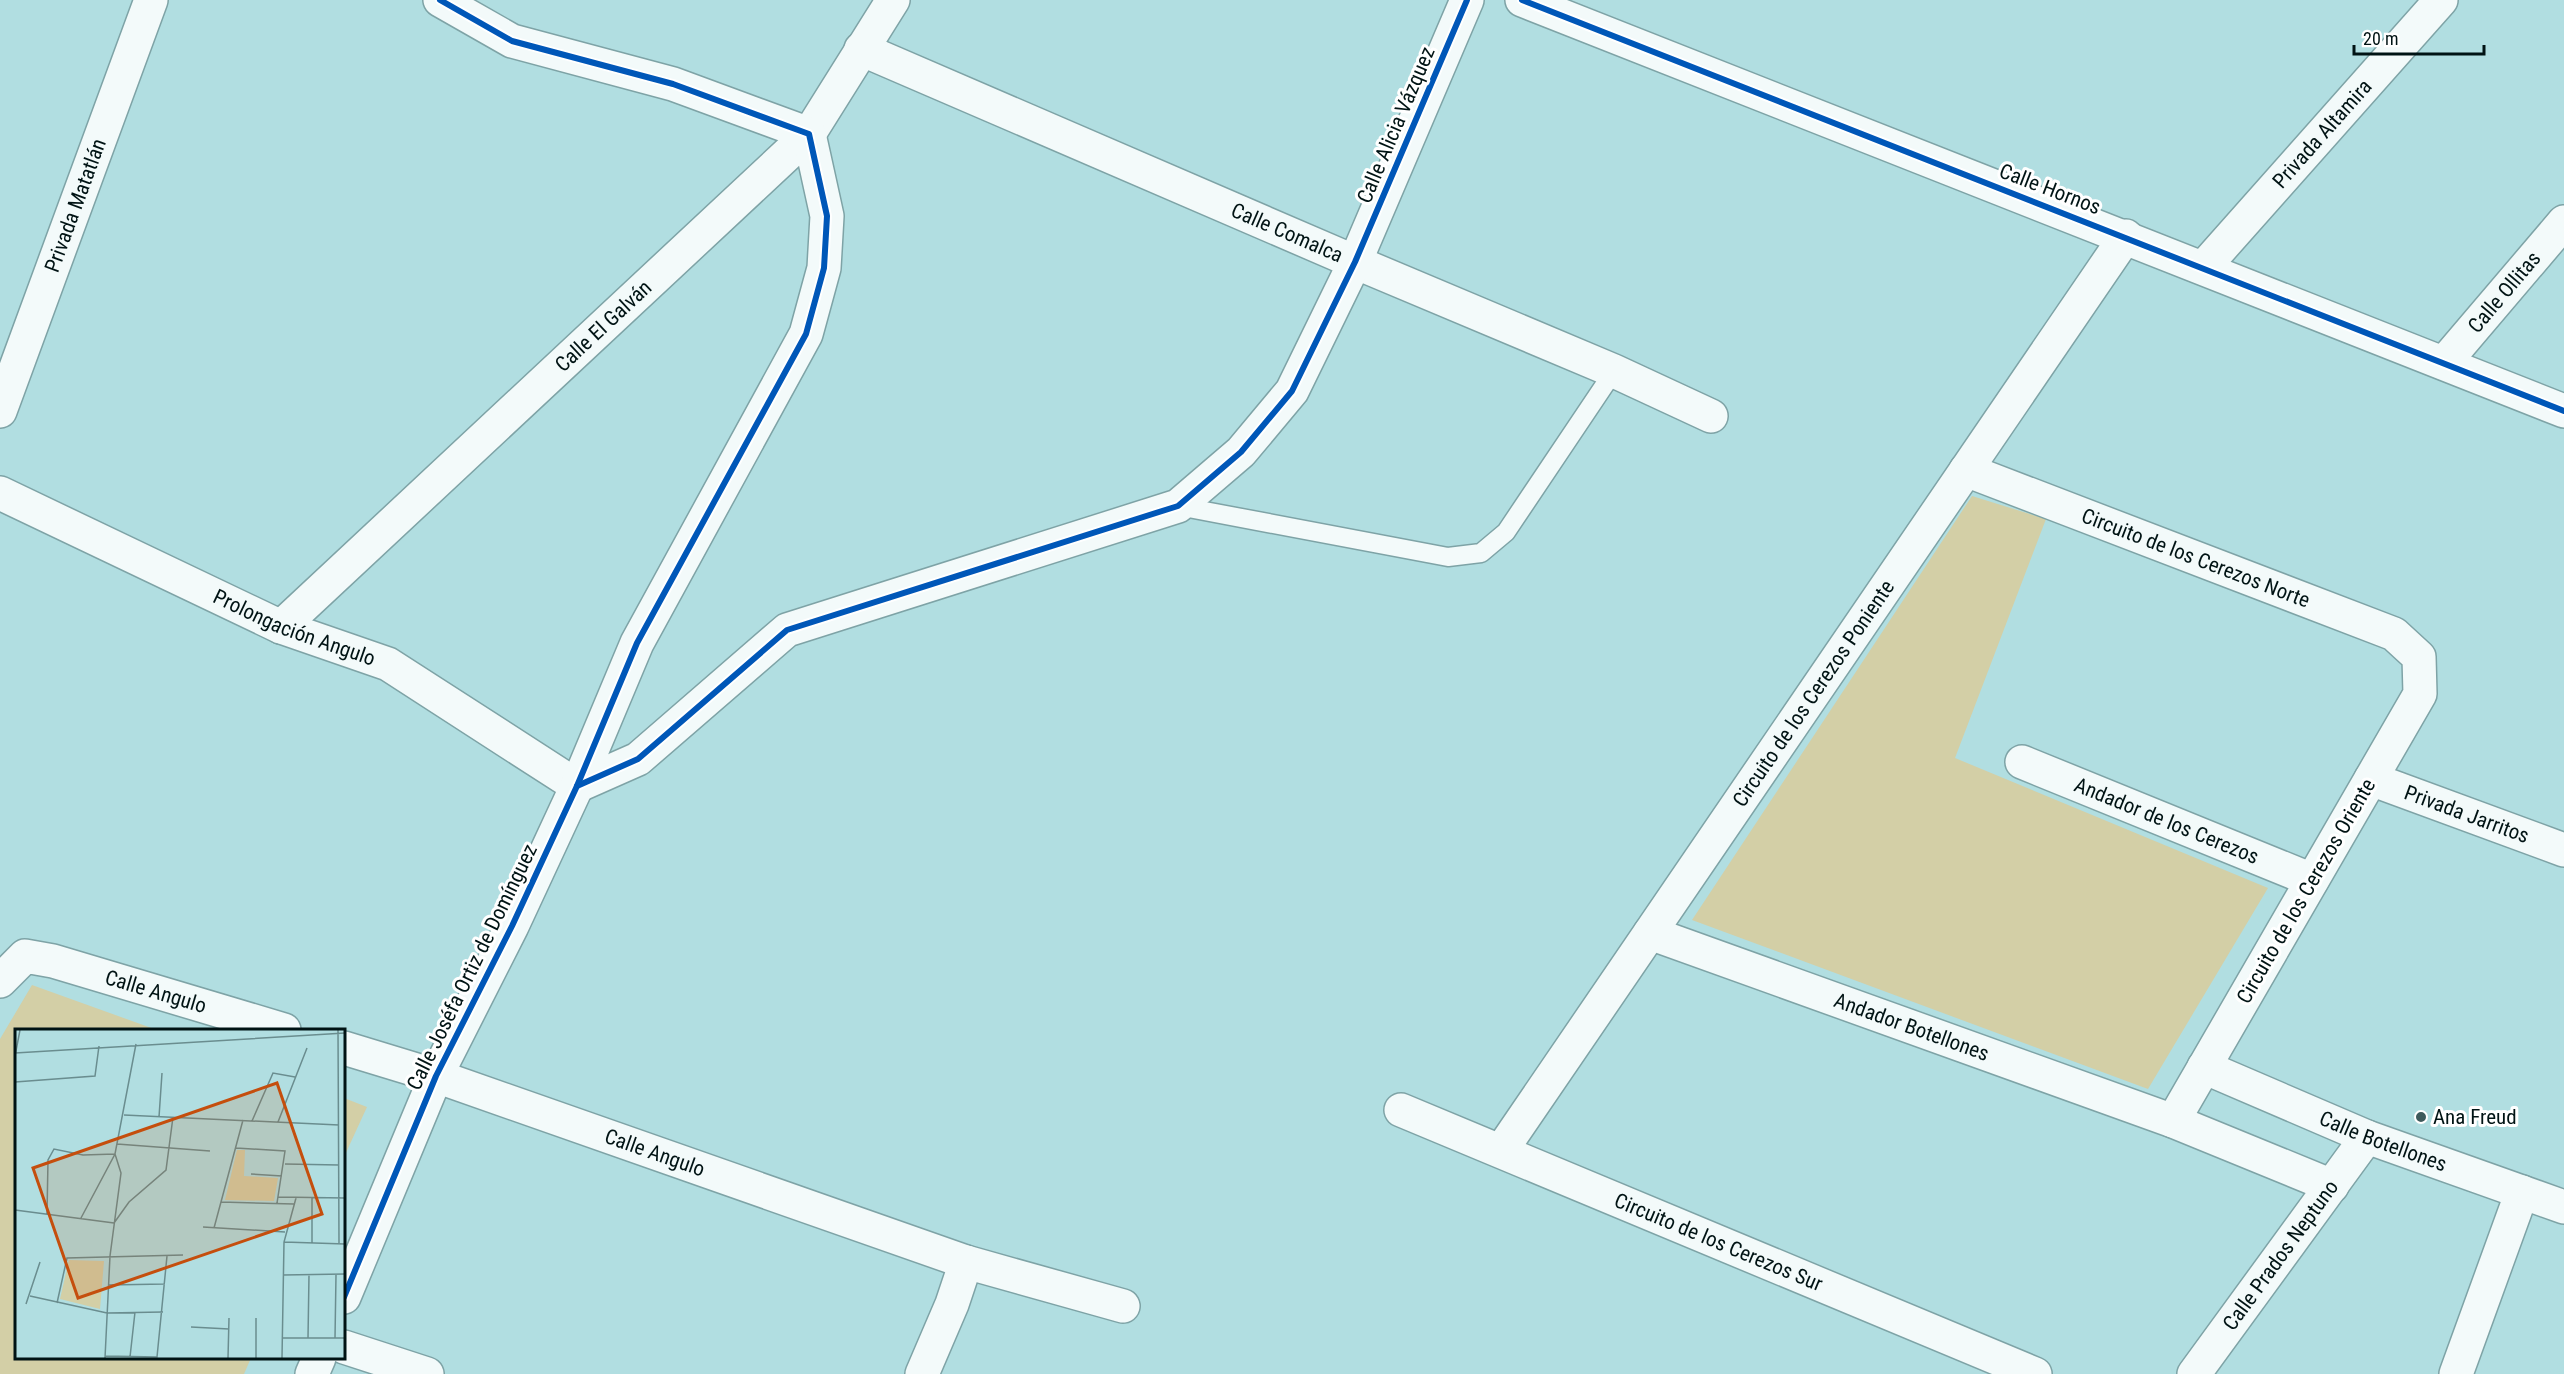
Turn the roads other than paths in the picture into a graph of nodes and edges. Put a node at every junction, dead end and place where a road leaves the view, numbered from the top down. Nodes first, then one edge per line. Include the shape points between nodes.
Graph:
1 (151, 0) edge
2 (440, 0) edge
3 (893, 0) edge
4 (1467, 0) edge
5 (1522, 0) edge
6 (2441, 0) edge
7 (861, 49) junction
8 (809, 134) junction
9 (2564, 222) edge
10 (2126, 236) junction
11 (1355, 262) junction
12 (2204, 267) junction
13 (2444, 363) junction
14 (1614, 371) junction
15 (0, 411) edge
16 (2564, 411) edge
17 (1711, 416) dead end
18 (1966, 470) junction
19 (0, 493) edge
20 (1178, 506) junction
21 (281, 627) junction
22 (2419, 657) joint
23 (2022, 762) dead end
24 (2371, 779) junction
25 (577, 786) junction
26 (2564, 849) edge
27 (2312, 880) junction
28 (1650, 933) junction
29 (0, 981) edge
30 (281, 1029) edge
31 (345, 1048) edge
32 (2204, 1067) junction
33 (436, 1076) junction
34 (1401, 1110) dead end
35 (2173, 1121) junction
36 (2367, 1137) junction
37 (1501, 1151) junction
38 (2332, 1186) junction
39 (2522, 1192) junction
40 (2564, 1207) edge
41 (966, 1262) junction
42 (345, 1295) edge
43 (1123, 1306) dead end
44 (345, 1347) edge
45 (319, 1359) edge
46 (312, 1374) edge
47 (427, 1374) edge
48 (922, 1374) edge
49 (2036, 1374) edge
50 (2194, 1374) edge
51 (2456, 1374) edge

1 - 15 street, Privada Matatlán
2 - 8 street via 512,40 673,84
3 - 7 street, Calle El Galván
4 - 11 street, Calle Alicia Vázquez
5 - 10 street, Calle Hornos
6 - 12 street, Privada Altamira
7 - 8 street, Calle El Galván
7 - 11 street, Calle Comalca
8 - 21 street, Calle El Galván
8 - 25 street, Calle Joséfa Ortiz de Domínguez via 827,216 824,268 806,334 637,643
9 - 13 street, Calle Ollitas
10 - 12 street, Calle Hornos
10 - 18 street, Circuito de los Cerezos Poniente
11 - 14 street, Calle Comalca
11 - 20 street, Calle Alicia Vázquez via 1292,391 1241,452
12 - 13 street, Calle Hornos
13 - 16 street, Calle Hornos
14 - 17 street, Calle Comalca
14 - 20 lane via 1506,532 1481,553 1448,557
18 - 22 street, Circuito de los Cerezos Norte via 2394,634
18 - 28 street, Circuito de los Cerezos Poniente
19 - 21 street, Prolongación Angulo
20 - 25 street via 787,630 638,759
21 - 25 street, Prolongación Angulo via 388,664
22 - 24 street, Circuito de los Cerezos Oriente via 2420,694
23 - 27 street, Andador de los Cerezos
24 - 26 street, Privada Jarritos
24 - 27 street, Circuito de los Cerezos Oriente
25 - 33 street, Calle Joséfa Ortiz de Domínguez
27 - 32 street, Circuito de los Cerezos Oriente
28 - 35 street, Andador Botellones
28 - 37 street, Circuito de los Cerezos Poniente
29 - 30 street, Calle Angulo via 25,956
31 - 33 street, Calle Angulo
32 - 35 street, Circuito de los Cerezos Oriente
32 - 36 street, Calle Botellones
33 - 41 street, Calle Angulo
33 - 42 street, Calle Joséfa Ortiz de Domínguez
34 - 37 street, Circuito de los Cerezos Sur
35 - 38 street
36 - 38 street, Calle Prados Neptuno
36 - 39 street, Calle Botellones
37 - 49 street, Circuito de los Cerezos Sur
38 - 50 street, Calle Prados Neptuno
39 - 40 street, Calle Botellones
39 - 51 street
41 - 43 street, Calle Angulo
41 - 48 street
44 - 47 street
45 - 46 street

